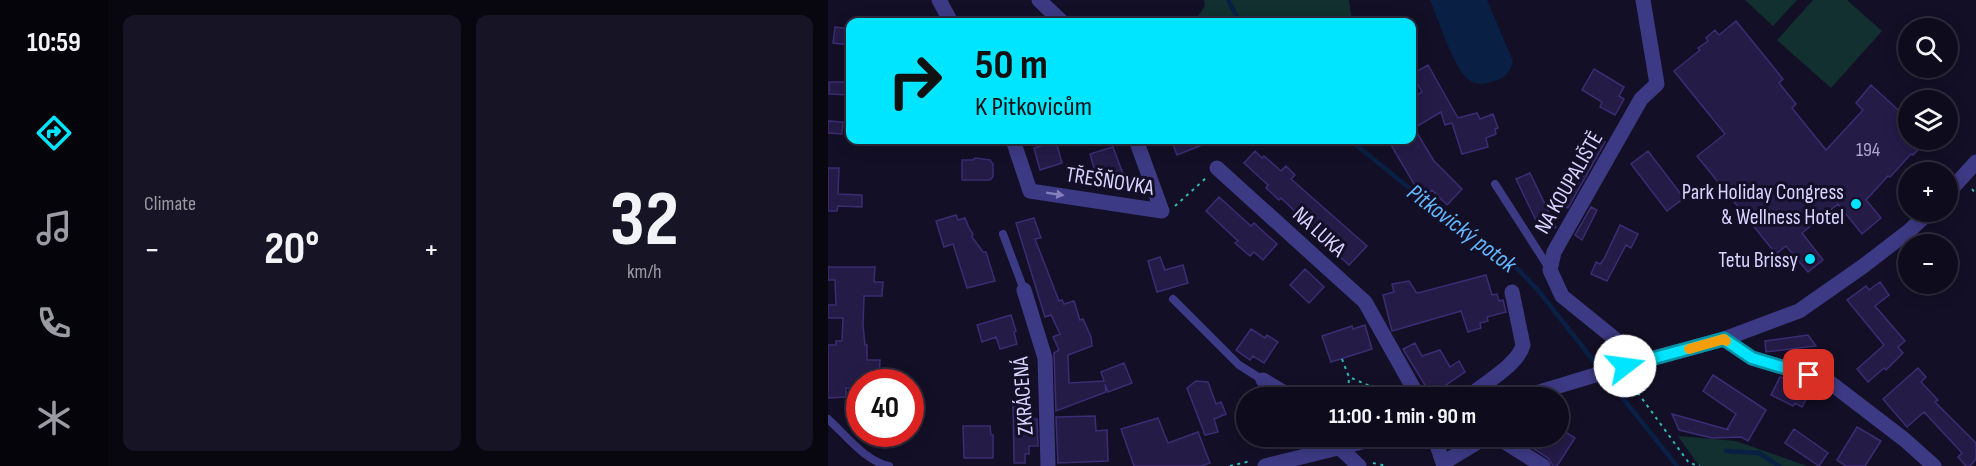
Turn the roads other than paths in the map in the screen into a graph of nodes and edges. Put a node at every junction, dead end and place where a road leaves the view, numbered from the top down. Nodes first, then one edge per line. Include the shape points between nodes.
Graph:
1 (939, 0) edge
2 (1039, 0) edge
3 (1643, 0) edge
4 (949, 18) edge
5 (1058, 18) edge
6 (1013, 144) edge
7 (1137, 144) edge
8 (1976, 162) edge
9 (1217, 168) road end
10 (1958, 182) edge
11 (1495, 184) dead end
12 (1918, 222) edge
13 (1003, 234) dead end
14 (1550, 270) junction
15 (1024, 290) joint
16 (1512, 292) dead end
17 (1173, 299) dead end
18 (1724, 339) junction
19 (1630, 364) junction
20 (1263, 380) joint
21 (1275, 387) edge
22 (1413, 387) edge
23 (1480, 387) edge
24 (1554, 387) edge
25 (828, 419) edge
26 (1324, 447) edge
27 (1344, 447) edge
28 (1433, 447) edge
29 (1361, 463) edge
30 (1444, 465) edge
31 (889, 466) edge
32 (1048, 466) edge
33 (1265, 466) edge
34 (1543, 466) edge
35 (1934, 466) edge

1 - 4 street
2 - 5 street
3 - 14 street, NA KOUPALIŠTĚ via 1657,84 1641,99 1554,252
6 -> 7 street, TŘEŠŇOVKA via 1030,191 1162,211
8 - 10 street
9 - 22 street, NA LUKA via 1365,302
11 - 14 lane
12 - 18 street via 1799,311
13 - 15 lane
14 - 19 street, NA KOUPALIŠTĚ via 1562,296 1630,351
15 - 32 street, ZKRÁCENÁ via 1045,358
16 - 23 street via 1523,345 1521,353
17 - 20 lane via 1239,365
18 - 19 street
18 - 35 street via 1752,358 1828,381
19 - 24 street
20 - 21 street
25 - 31 lane via 867,456
26 - 33 street
27 - 29 street
28 - 30 street
30 - 34 street via 1481,440 1503,441

